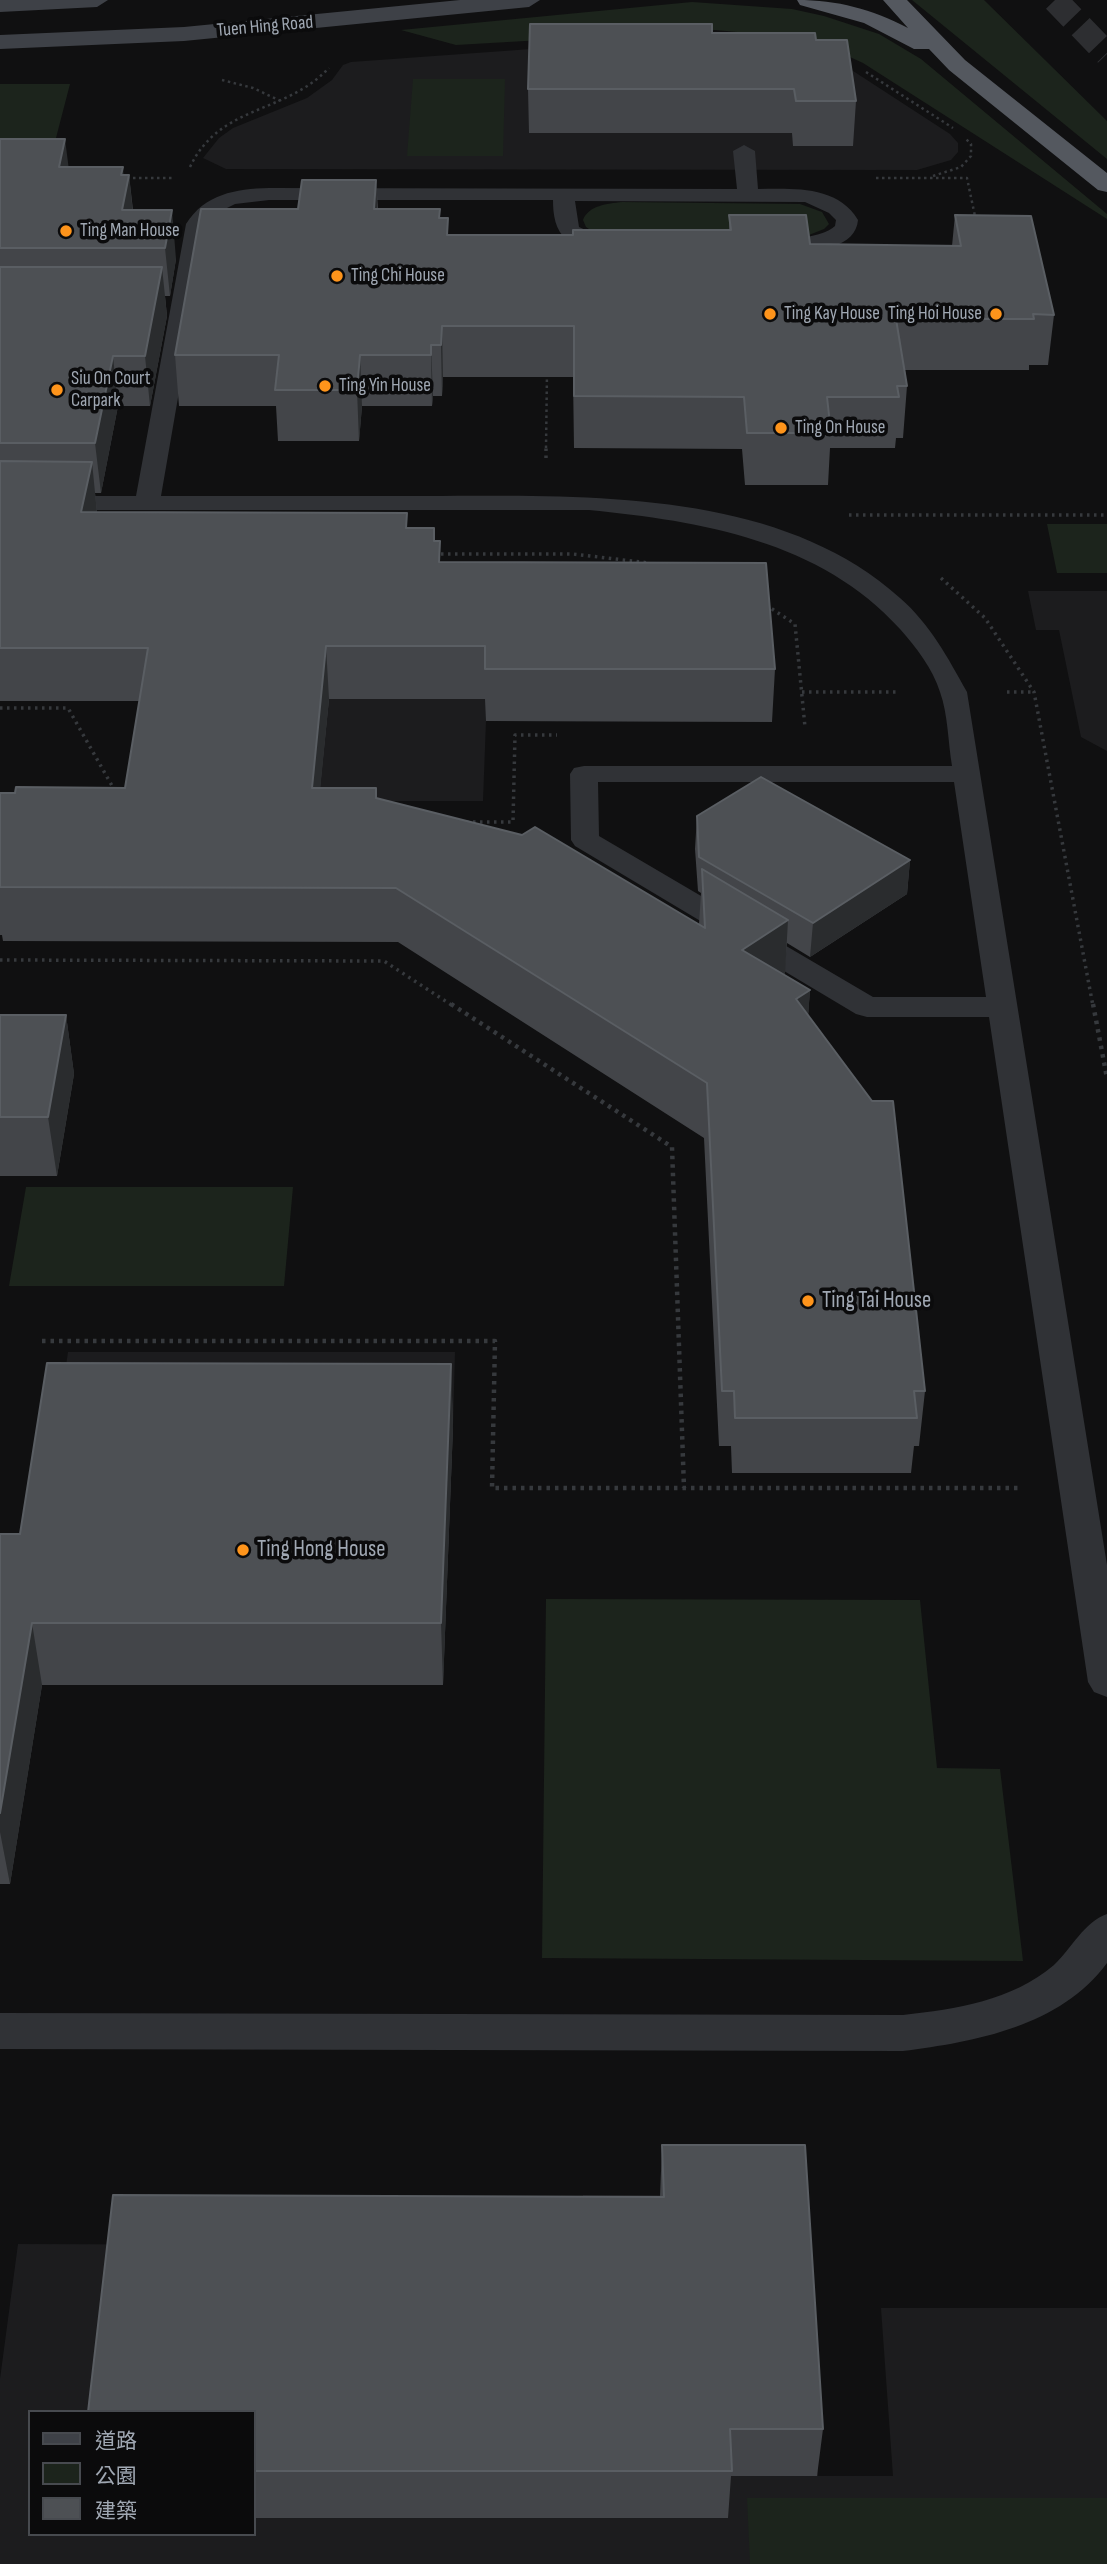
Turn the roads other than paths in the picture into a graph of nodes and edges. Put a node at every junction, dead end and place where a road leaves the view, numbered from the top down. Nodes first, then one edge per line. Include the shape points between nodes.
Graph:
1 (97, 0) edge
2 (528, 0) edge
3 (808, 0) edge
4 (894, 0) edge
5 (0, 5) edge
6 (0, 42) edge
7 (957, 65) junction
8 (744, 151) dead end
9 (1107, 185) edge
10 (564, 194) junction
11 (748, 195) junction
12 (156, 306) edge
13 (182, 306) junction
14 (0, 503) edge
15 (147, 503) junction
16 (966, 774) junction
17 (1002, 1007) junction
18 (1107, 1682) edge
19 (1107, 1931) edge
20 (0, 2031) edge

1 - 5 main road
2 - 6 main road, Tuen Hing Road via 184,34
3 - 7 highway via 873,18
4 - 7 highway
7 - 9 highway
8 - 11 lane
10 - 11 lane
10 - 11 lane via 564,225 577,237 602,245 792,247 829,241 846,225 837,207 823,201 806,196
10 - 13 lane via 269,194 235,198 201,216
12 - 13 lane
13 - 15 lane
14 - 15 lane
15 - 16 lane via 589,503 690,515 772,537 826,559 863,581 921,632 941,661 954,692
16 - 17 lane
16 - 17 lane via 584,774 585,841 867,1007
17 - 18 lane
19 - 20 lane via 1095,1951 1059,1986 1012,2011 960,2028 902,2033

